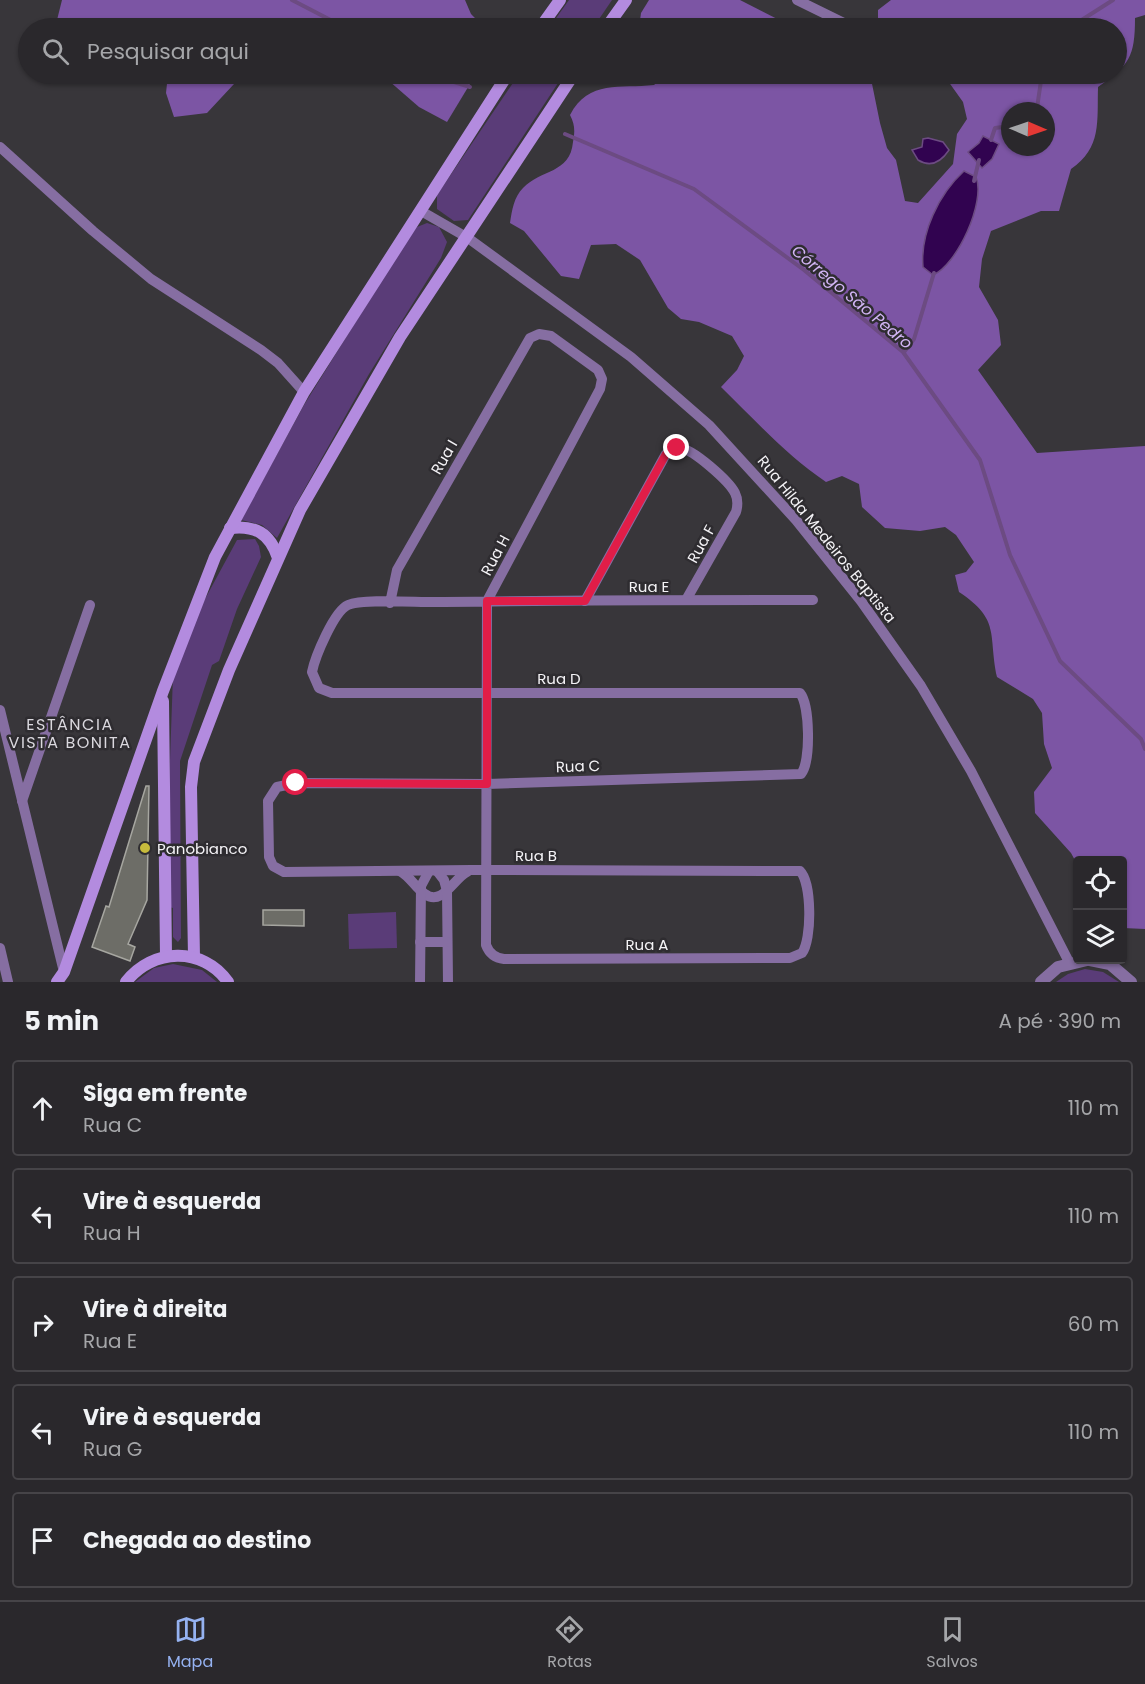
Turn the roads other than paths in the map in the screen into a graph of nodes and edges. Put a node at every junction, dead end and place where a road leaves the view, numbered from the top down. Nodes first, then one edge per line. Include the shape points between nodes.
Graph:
1 (560, 0) edge
2 (626, 0) edge
3 (797, 0) edge
4 (547, 18) edge
5 (613, 18) edge
6 (834, 18) edge
7 (501, 84) edge
8 (567, 84) edge
9 (0, 147) edge
10 (421, 211) junction
11 (468, 237) junction
12 (602, 379) joint
13 (304, 392) junction
14 (230, 528) junction
15 (278, 558) junction
16 (686, 600) junction
17 (813, 600) dead end
18 (487, 601) junction
19 (585, 601) junction
20 (390, 603) junction
21 (90, 605) dead end
22 (319, 688) joint
23 (163, 691) junction
24 (487, 693) junction
25 (800, 693) joint
26 (0, 710) edge
27 (487, 784) junction
28 (22, 801) junction
29 (273, 866) joint
30 (471, 870) junction
31 (486, 870) junction
32 (400, 871) junction
33 (433, 871) junction
34 (800, 871) joint
35 (421, 890) junction
36 (447, 891) junction
37 (420, 942) junction
38 (447, 942) junction
39 (0, 948) edge
40 (166, 956) junction
41 (194, 957) junction
42 (1069, 962) junction
43 (1073, 962) edge
44 (2, 964) edge
45 (1110, 964) edge
46 (60, 977) edge
47 (128, 979) edge
48 (8, 982) edge
49 (115, 982) edge
50 (228, 982) edge
51 (420, 982) edge
52 (448, 982) edge
53 (1041, 982) edge
54 (1131, 982) edge

1 - 4 main road
2 - 5 main road
3 - 6 street
7 - 10 main road
8 - 11 main road
9 - 13 street via 151,279 261,350
10 - 11 street, Rua Hilda Medeiros Baptista
10 - 13 main road
11 - 15 main road via 400,337 300,510
11 - 42 street, Rua Hilda Medeiros Baptista via 674,392 744,461 796,520 861,601 921,686 971,771
12 - 18 street, Rua H
12 - 20 street, Rua I via 598,370 550,336 538,334 530,338 397,570
13 - 14 main road
14 - 15 main road via 245,526 261,531 274,545
14 - 23 main road
15 - 41 main road via 194,762
16 - 17 street, Rua E
16 - 19 street, Rua E
16 - 19 street, Rua F via 736,512 737,501 734,490 692,451 677,448 666,454
18 - 19 street, Rua E
18 - 20 street, Rua E
18 - 24 street, Rua H
20 - 22 street, Rua E via 354,604 336,616 313,667
21 - 28 street
22 - 24 street, Rua D via 339,693
23 - 40 main road
23 - 46 main road
24 - 25 street, Rua D
24 - 27 street, Rua H
25 - 27 street, Rua C via 807,708 806,765 801,774
26 - 28 street
27 - 29 street, Rua C via 283,784 268,801 269,854
27 - 31 street, Rua H
28 - 46 street
29 - 32 street, Rua B via 284,872
30 - 31 street, Rua B
30 - 33 street, Rua B
30 - 36 street via 456,878
31 - 34 street, Rua B
31 - 34 street, Rua A via 486,945 492,955 504,959 794,958 802,953 807,942 808,886
32 - 33 street, Rua B
32 - 35 street
33 - 35 street via 422,882
33 - 36 street via 444,880
35 - 36 street via 432,897
35 - 37 street
36 - 38 street
37 - 38 street
37 - 51 street
38 - 52 street
39 - 44 street
40 - 41 main road
40 - 47 main road via 146,963
41 - 50 main road via 212,965
42 - 43 street
42 - 53 street
44 - 48 street
45 - 54 street
47 - 49 main road

